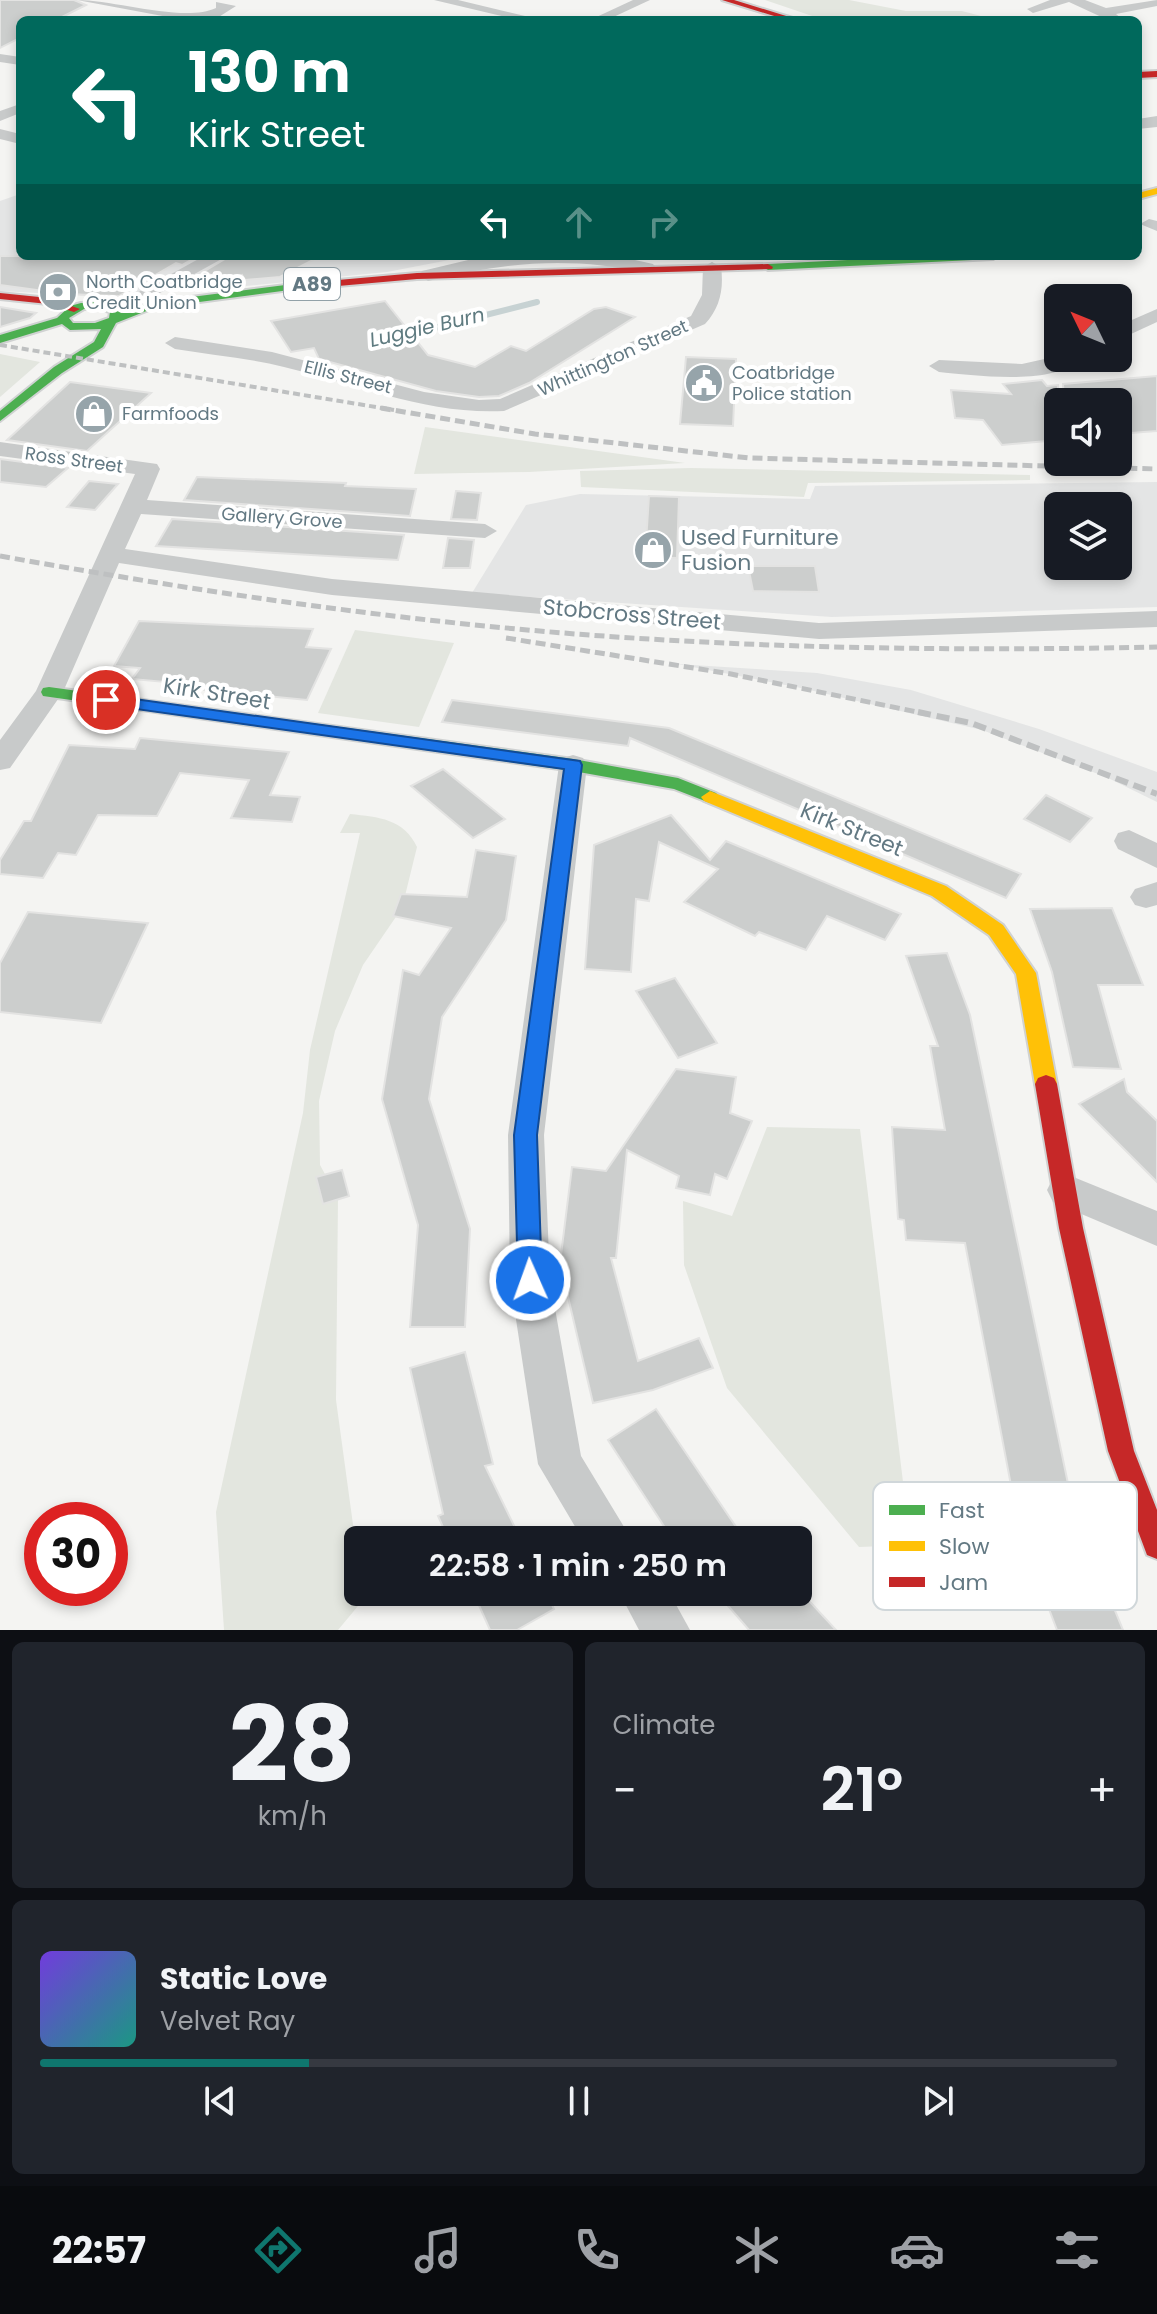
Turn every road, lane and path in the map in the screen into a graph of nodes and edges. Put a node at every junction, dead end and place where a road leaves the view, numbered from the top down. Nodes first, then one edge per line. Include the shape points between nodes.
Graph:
1 (83, 0) edge
2 (440, 0) edge
3 (644, 0) edge
4 (726, 0) edge
5 (1064, 0) edge
6 (1074, 0) edge
7 (1157, 2) edge
8 (220, 5) dead end
9 (140, 8) junction
10 (1033, 9) dead end
11 (1105, 12) junction
12 (119, 16) edge
13 (187, 16) edge
14 (211, 16) edge
15 (517, 16) edge
16 (606, 16) edge
17 (781, 16) edge
18 (1111, 16) edge
19 (210, 260) edge
20 (485, 260) edge
21 (606, 260) edge
22 (936, 260) edge
23 (712, 267) junction
24 (647, 268) joint
25 (428, 275) joint
26 (232, 292) junction
27 (0, 296) edge
28 (133, 300) junction
29 (1157, 315) edge
30 (111, 316) junction
31 (71, 319) junction
32 (1132, 327) edge
33 (0, 339) edge
34 (175, 343) dead end
35 (939, 366) dead end
36 (1044, 367) edge
37 (58, 370) junction
38 (520, 399) joint
39 (0, 417) edge
40 (0, 449) edge
41 (133, 506) junction
42 (485, 531) dead end
43 (109, 554) junction
44 (1157, 619) edge
45 (49, 692) junction
46 (0, 761) edge
47 (573, 765) junction
48 (1129, 841) dead end
49 (1157, 857) edge
50 (1066, 1190) junction
51 (1157, 1229) edge
52 (1133, 1482) edge
53 (1137, 1493) edge
54 (600, 1526) edge
55 (1157, 1545) edge
56 (651, 1606) edge
57 (666, 1630) edge

1 - 9 street
2 - 15 street
3 - 16 street
4 - 17 main road
5 - 10 street
6 - 11 street
7 - 11 street
8 - 14 street via 230,6
9 - 12 street
9 - 13 street
11 - 18 street
19 - 28 street
20 - 25 street
21 - 24 street
22 - 23 main road
23 - 24 main road
23 - 38 street, Whittington Street via 713,289 698,320
25 - 26 main road, A89
26 - 28 main road, A89
26 - 30 main road, A89
27 - 31 main road via 49,301
28 - 30 main road, A89
29 - 32 street
30 - 31 main road, A89
30 - 37 main road, A89 via 99,344
31 - 33 main road
31 - 37 main road, A89 via 79,343
34 - 38 street, Ellis Street via 283,360 465,405 504,405
35 - 36 street
37 - 39 main road, A89
40 - 41 street, Ross Street via 149,469
41 - 42 street, Gallery Grove via 430,535
41 - 43 street
43 - 44 street, Stobcross Street via 332,587 819,631
43 - 45 street
45 - 46 street
45 - 47 main road, Kirk Street
47 - 50 main road, Kirk Street via 678,784 939,891 996,930 1026,973
47 - 54 street via 526,1135 530,1280 560,1464
48 - 49 street
50 - 51 street
50 - 52 main road, Kirk Street via 1121,1451
53 - 55 main road, Kirk Street
56 - 57 street

